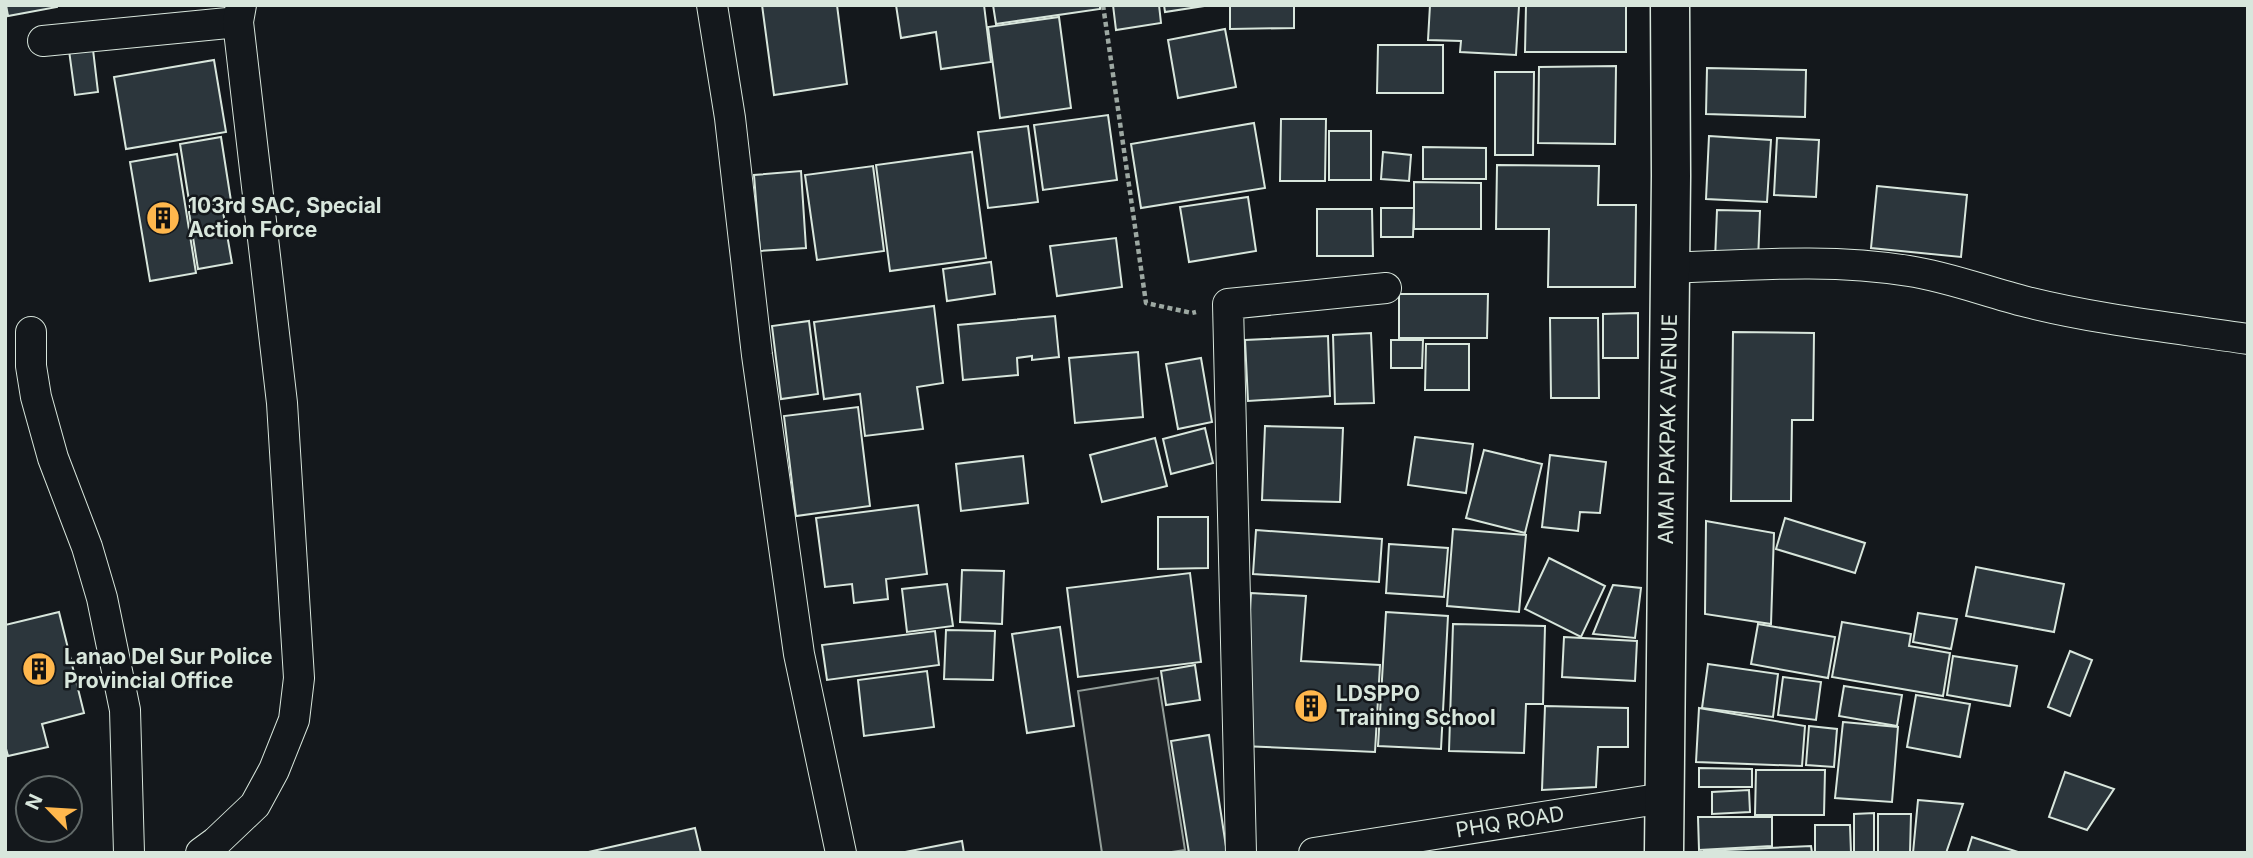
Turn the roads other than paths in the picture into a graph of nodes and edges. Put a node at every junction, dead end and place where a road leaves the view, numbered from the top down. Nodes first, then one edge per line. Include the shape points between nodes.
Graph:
1 (712, 5) edge
2 (1670, 5) edge
3 (240, 14) edge
4 (43, 41) dead end
5 (1670, 268) junction
6 (1386, 288) dead end
7 (31, 332) dead end
8 (2248, 339) edge
9 (1664, 798) junction
10 (129, 853) edge
11 (201, 853) edge
12 (841, 853) edge
13 (1241, 853) edge
14 (1314, 853) edge
15 (1664, 853) edge

1 - 12 street via 799,654
2 - 5 highway, AMAI PAKPAK AVENUE
3 - 4 street
3 - 11 street via 282,403 299,678 294,720 255,805
5 - 8 street via 1811,263 1908,271 2027,302
5 - 9 highway, AMAI PAKPAK AVENUE
6 - 13 street via 1228,304
7 - 10 street via 36,397 102,598 125,710
9 - 14 street, PHQ ROAD
9 - 15 highway, AMAI PAKPAK AVENUE

